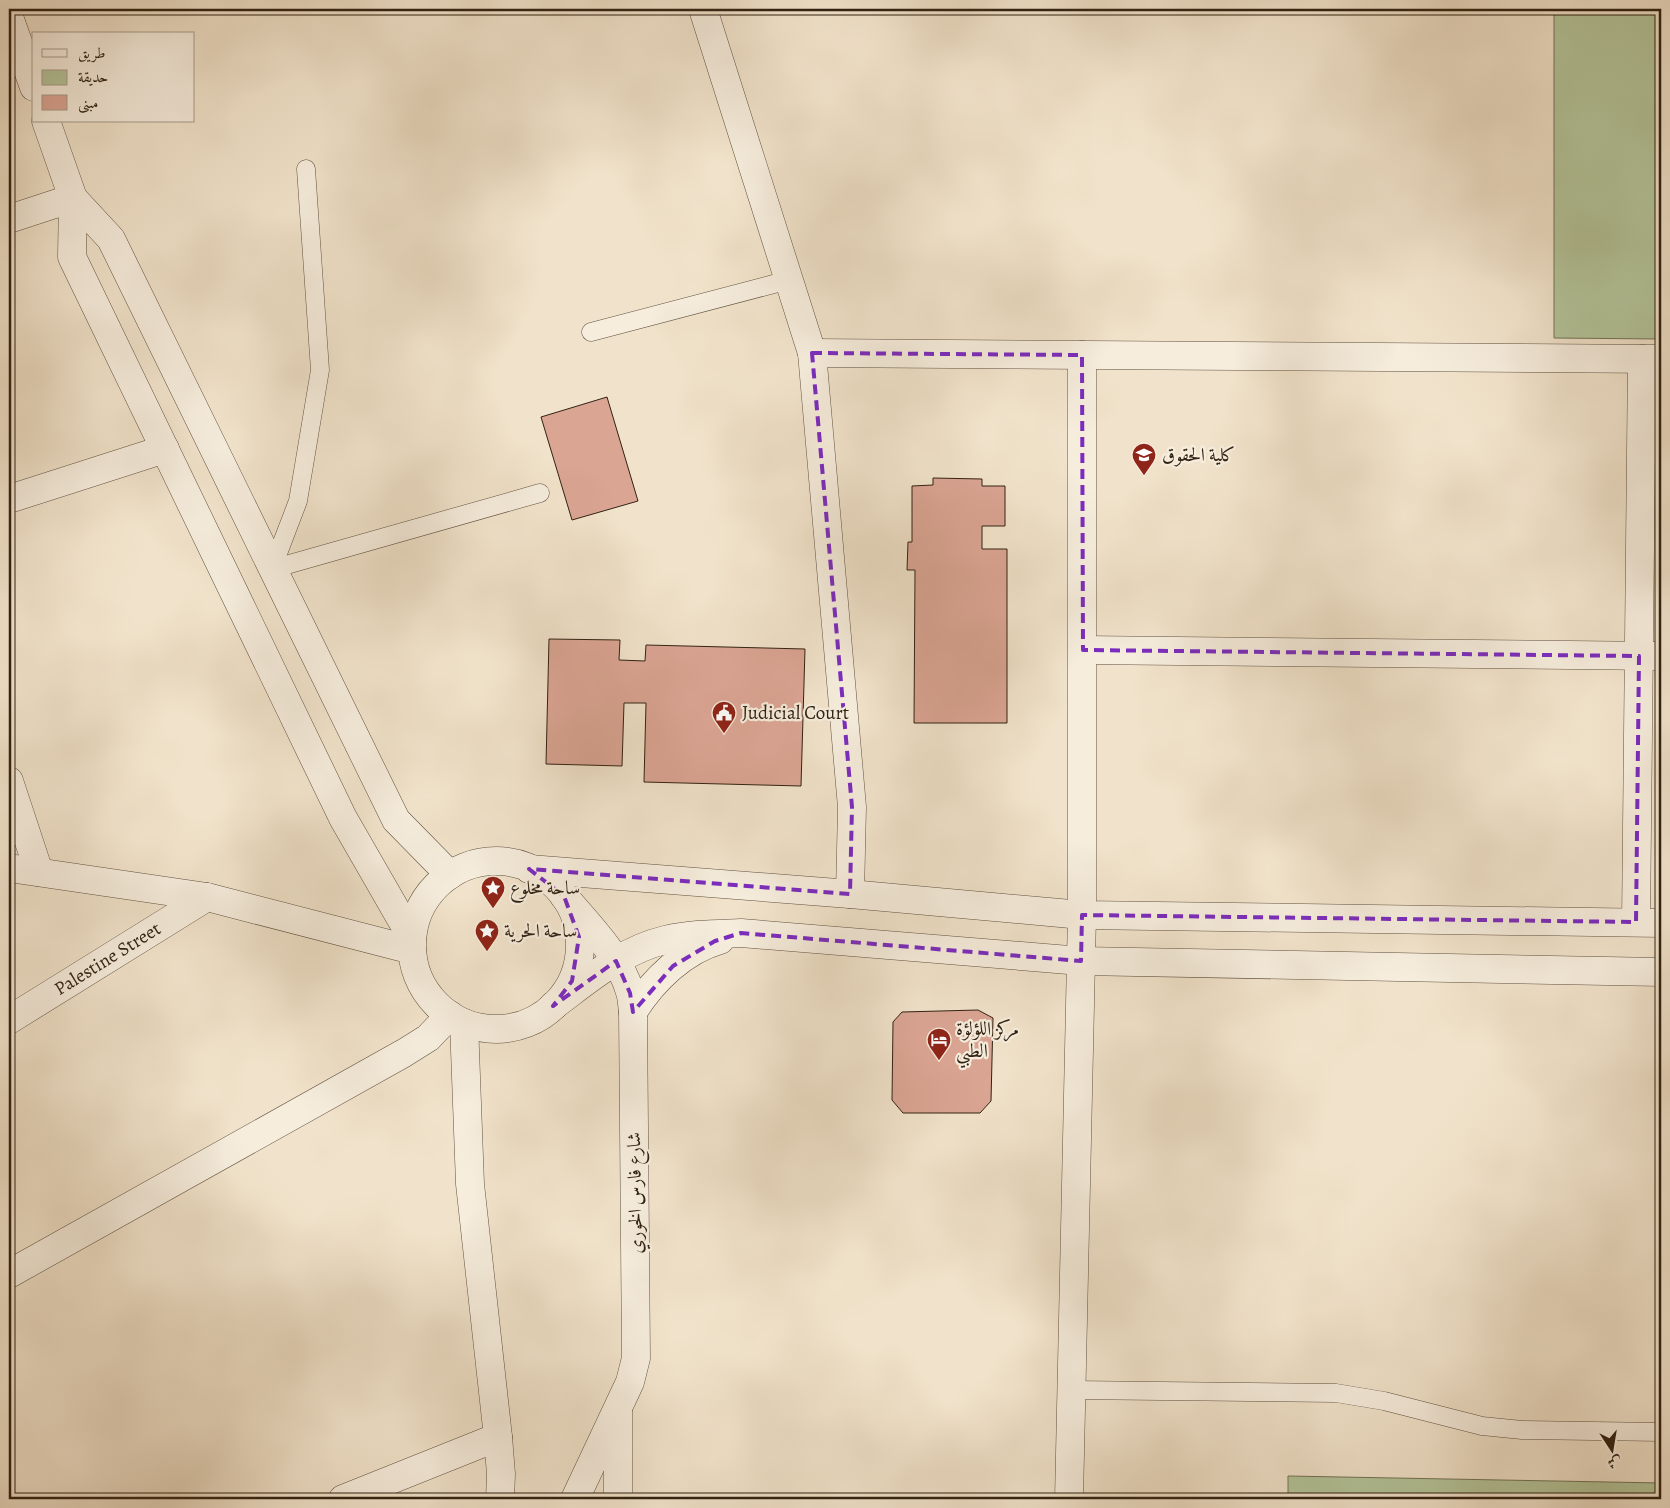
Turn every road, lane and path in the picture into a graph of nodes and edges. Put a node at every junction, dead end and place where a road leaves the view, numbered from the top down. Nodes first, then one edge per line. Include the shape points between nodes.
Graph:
1 (703, 9) edge
2 (9, 17) edge
3 (32, 81) edge
4 (46, 122) edge
5 (306, 169) dead end
6 (73, 198) junction
7 (9, 219) edge
8 (789, 280) junction
9 (591, 332) dead end
10 (812, 353) junction
11 (1082, 355) junction
12 (1652, 359) edge
13 (165, 449) junction
14 (540, 493) dead end
15 (9, 499) edge
16 (272, 569) junction
17 (1083, 650) junction
18 (1650, 656) edge
19 (9, 780) edge
20 (9, 868) edge
21 (529, 869) junction
22 (39, 872) junction
23 (450, 875) junction
24 (850, 894) junction
25 (564, 896) junction
26 (207, 897) junction
27 (1082, 915) junction
28 (1649, 923) edge
29 (741, 934) junction
30 (412, 944) junction
31 (616, 961) junction
32 (1081, 961) junction
33 (1661, 972) edge
34 (553, 1006) junction
35 (633, 1012) junction
36 (457, 1019) junction
37 (9, 1020) edge
38 (9, 1274) edge
39 (1072, 1390) junction
40 (618, 1409) junction
41 (1661, 1432) edge
42 (498, 1437) junction
43 (343, 1499) edge
44 (500, 1499) edge
45 (575, 1499) edge
46 (618, 1499) edge
47 (1069, 1499) edge

1 - 8 street
2 - 3 street
4 - 6 street
5 - 16 lane via 320,370 298,501
6 - 7 street
6 - 13 street via 72,257
6 - 16 street via 111,239
8 - 9 lane
8 - 10 street
10 - 11 street
10 - 24 street via 852,807
11 - 12 street
11 - 17 street
12 - 18 street
13 - 15 street
13 - 30 street via 344,818
14 - 16 lane
16 - 23 street via 396,820
17 - 18 street
17 - 27 street
18 - 28 street
19 - 22 street
20 - 22 street
21 - 23 street via 489,862 475,864
21 - 24 street
21 - 25 street via 542,875
22 - 26 street
23 - 30 street via 424,902 414,926
24 - 27 street
25 - 31 street, شارع فارس الخوري
25 - 34 street via 576,922 579,951 572,981
26 - 30 street
26 - 37 street, Palestine Street
27 - 28 street
27 - 32 street
29 - 31 street via 694,935 663,940
29 - 32 street
29 - 35 street via 715,941 673,966 644,995
30 - 36 street via 416,972 423,987 433,1001
31 - 34 street
31 - 35 street, شارع فارس الخوري via 630,992
32 - 33 street
32 - 39 street
34 - 36 street via 526,1023 511,1027 479,1027
35 - 40 street, شارع فارس الخوري via 637,1343 632,1376
36 - 38 street via 404,1053
36 - 42 street via 470,1184
39 - 41 lane via 1336,1393 1384,1401 1482,1426 1522,1430
39 - 47 street
40 - 45 street, شارع فارس الخوري
40 - 46 street
42 - 43 street
42 - 44 street

